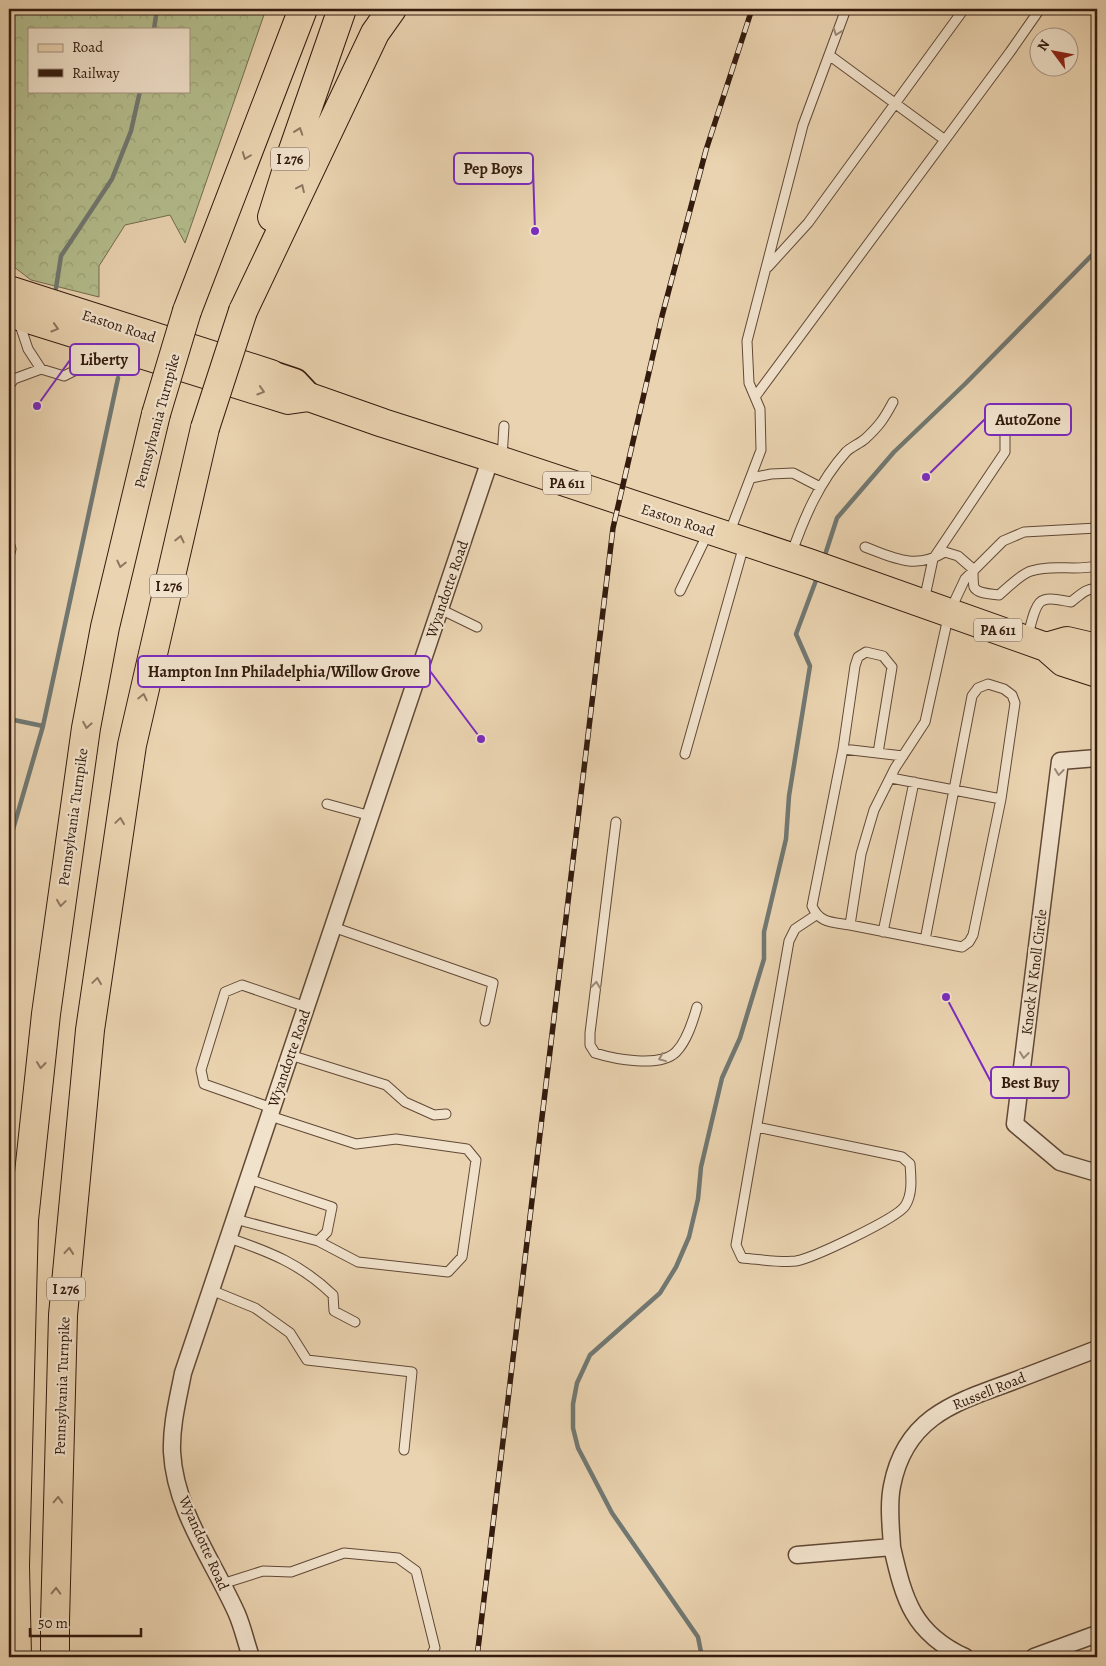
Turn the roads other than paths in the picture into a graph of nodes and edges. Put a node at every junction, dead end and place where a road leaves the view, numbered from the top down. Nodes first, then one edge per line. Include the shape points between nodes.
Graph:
1 (298, 9) edge
2 (303, 9) edge
3 (342, 9) edge
4 (392, 9) edge
5 (846, 9) edge
6 (964, 9) edge
7 (1040, 9) edge
8 (829, 55) junction
9 (282, 62) junction
10 (896, 104) junction
11 (945, 140) junction
12 (766, 269) junction
13 (11, 307) edge
14 (243, 312) junction
15 (99, 341) junction
16 (41, 369) junction
17 (271, 374) joint
18 (9, 386) edge
19 (309, 397) junction
20 (755, 397) junction
21 (893, 402) dead end
22 (995, 418) dead end
23 (504, 426) dead end
24 (497, 459) junction
25 (751, 478) junction
26 (820, 487) junction
27 (1097, 528) edge
28 (727, 536) junction
29 (9, 542) edge
30 (865, 546) dead end
31 (9, 557) edge
32 (933, 559) junction
33 (799, 560) junction
34 (1097, 566) edge
35 (973, 569) junction
36 (1097, 589) edge
37 (680, 591) dead end
38 (923, 604) junction
39 (440, 609) junction
40 (949, 613) junction
41 (477, 627) dead end
42 (1037, 643) junction
43 (1097, 648) edge
44 (1097, 673) edge
45 (843, 749) junction
46 (878, 753) junction
47 (685, 754) dead end
48 (903, 756) junction
49 (1097, 758) edge
50 (891, 778) junction
51 (914, 782) junction
52 (953, 790) junction
53 (1001, 800) junction
54 (327, 804) dead end
55 (371, 816) junction
56 (616, 822) dead end
57 (816, 915) junction
58 (850, 925) junction
59 (333, 927) junction
60 (882, 932) junction
61 (926, 940) junction
62 (306, 1007) junction
63 (697, 1007) dead end
64 (485, 1021) dead end
65 (290, 1055) junction
66 (271, 1112) junction
67 (446, 1114) dead end
68 (757, 1127) junction
69 (1097, 1173) edge
70 (249, 1179) junction
71 (235, 1219) junction
72 (229, 1238) junction
73 (318, 1241) junction
74 (211, 1290) junction
75 (355, 1322) dead end
76 (1097, 1349) edge
77 (404, 1450) dead end
78 (892, 1548) junction
79 (797, 1555) dead end
80 (222, 1584) junction
81 (1097, 1634) edge
82 (17, 1657) edge
83 (56, 1657) edge
84 (251, 1657) edge
85 (430, 1657) edge
86 (965, 1657) edge
87 (1034, 1657) edge

1 - 9 highway
2 - 9 highway, Pennsylvania Turnpike / I 276
14 -> 3 highway, Pennsylvania Turnpike / I 276 via 292,153
14 -> 4 highway via 375,33
5 -> 8 lane
6 - 10 lane
7 - 11 lane
8 - 10 lane
8 - 12 lane via 804,125
9 -> 82 highway, Pennsylvania Turnpike / I 276, bridge via 187,311 156,414 105,627 86,728 46,1014 24,1220 15,1566
10 - 11 lane
10 - 12 lane via 808,223
11 - 20 lane
12 - 20 lane via 747,341 749,383
13 -> 15 highway, Easton Road / PA 611
13 - 16 lane via 28,350
13 - 17 highway, Easton Road / PA 611
83 -> 14 highway, Pennsylvania Turnpike / I 276, bridge via 64,1315 90,1030 132,745 206,428
15 - 16 lane via 84,366 64,376
15 -> 19 highway, Easton Road / PA 611 via 288,400
16 - 18 lane via 14,379
17 - 19 main road, Easton Road / PA 611 via 295,382
19 - 24 highway, Easton Road / PA 611
20 - 25 lane via 760,409 761,450
21 - 26 lane via 882,423 847,451
22 - 32 lane via 1005,428 1005,452
23 - 24 lane
24 - 28 highway, Easton Road / PA 611
24 - 39 street, Wyandotte Road
25 - 26 lane via 793,473
25 - 28 lane
26 - 33 lane via 802,524
27 - 35 lane via 1024,532 1003,542
28 - 33 highway, Easton Road / PA 611
28 - 37 lane
28 - 47 lane
29 - 31 lane
30 - 32 lane via 900,560 922,562
32 - 35 lane via 945,552 958,556
32 - 38 lane
33 - 38 highway, Easton Road / PA 611
34 - 35 lane via 1029,571 999,595 974,588
35 - 40 lane
36 - 42 lane via 1087,590 1072,602 1046,599 1040,602 1035,611
38 - 40 highway, Easton Road / PA 611
39 - 41 lane
39 - 55 street, Wyandotte Road
40 - 42 highway, Easton Road / PA 611
40 - 48 lane via 925,722
42 - 43 highway, Easton Road / PA 611 via 1068,641
42 - 44 highway, Easton Road / PA 611 via 1062,662
45 - 46 lane
45 - 46 lane via 855,666 858,657 866,652 883,656 892,667
45 - 57 lane via 812,906
46 - 48 lane
48 - 50 lane
49 -> 69 street, Knock N Knoll Circle via 1060,761 1015,1124 1060,1162
50 - 51 lane
50 - 58 lane via 874,810 861,854
51 - 52 lane
51 - 60 lane
52 - 53 lane
52 - 53 lane via 972,696 978,688 988,684 1004,689 1012,695 1015,703
52 - 61 lane
53 - 61 lane via 973,935 962,947
54 - 55 lane
55 - 59 street, Wyandotte Road
63 -> 56 lane via 691,1028 676,1052 654,1062 611,1058 595,1053 590,1045
57 - 58 lane via 823,921
57 - 68 lane via 795,929 788,941
58 - 60 lane
59 - 62 street, Wyandotte Road
59 - 64 lane via 493,983
60 - 61 lane
62 - 65 street, Wyandotte Road
62 - 66 lane via 242,985 225,992 201,1070 204,1084
65 - 66 street, Wyandotte Road
65 - 67 lane via 386,1085 405,1102 434,1115
66 - 70 street, Wyandotte Road
66 - 73 lane via 356,1144 396,1139 467,1149 476,1160 462,1257 448,1272 358,1262
68 - 68 lane via 736,1245 742,1258 796,1261 850,1240 905,1206 911,1188 910,1164 902,1157
70 - 71 street, Wyandotte Road
70 - 73 lane via 332,1207 327,1232
71 - 72 street, Wyandotte Road
71 - 73 lane
72 - 74 street, Wyandotte Road
72 - 75 lane via 270,1252 303,1270 333,1295 334,1311
74 - 77 lane via 255,1308 290,1334 307,1360 412,1372
74 - 80 street, Wyandotte Road via 184,1373 174,1415 172,1452 179,1487 191,1521
76 - 78 street, Russell Road via 959,1401 918,1429 906,1447 892,1487
78 - 79 street
78 - 86 street, Russell Road via 900,1582 916,1618 927,1633
80 - 84 street, Wyandotte Road
80 - 85 lane via 263,1571 292,1572 344,1553 398,1558 416,1571 435,1648
81 - 87 street

